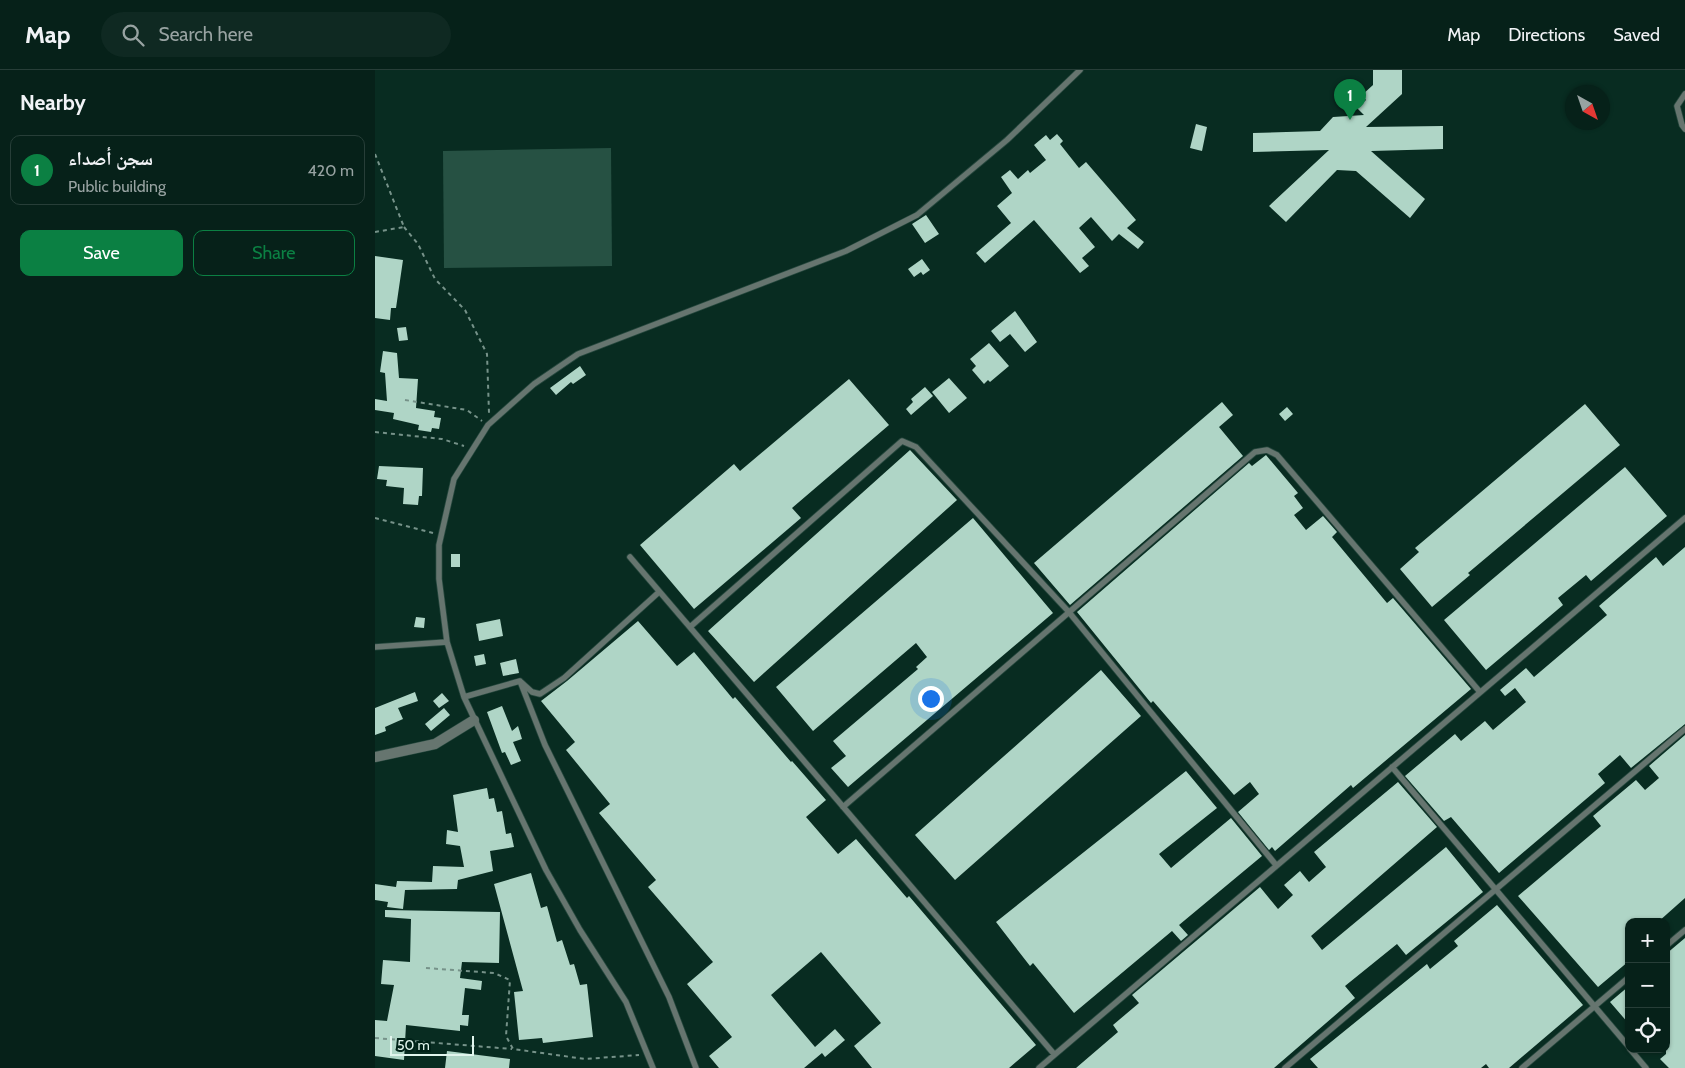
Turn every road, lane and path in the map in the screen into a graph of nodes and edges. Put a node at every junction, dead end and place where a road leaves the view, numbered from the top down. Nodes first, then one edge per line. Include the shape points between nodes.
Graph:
1 (1080, 70) edge
2 (1685, 94) edge
3 (1685, 129) edge
4 (375, 154) edge
5 (404, 227) junction
6 (375, 232) edge
7 (405, 400) dead end
8 (488, 425) junction
9 (375, 432) edge
10 (474, 449) junction
11 (375, 518) edge
12 (1685, 518) edge
13 (441, 535) junction
14 (630, 557) dead end
15 (659, 592) junction
16 (1068, 611) junction
17 (690, 627) junction
18 (447, 642) junction
19 (375, 647) edge
20 (520, 681) junction
21 (1480, 692) junction
22 (464, 697) junction
23 (473, 720) junction
24 (1685, 729) edge
25 (375, 756) edge
26 (1392, 767) junction
27 (843, 807) junction
28 (1276, 865) junction
29 (1496, 890) junction
30 (1685, 930) edge
31 (1670, 943) edge
32 (426, 968) dead end
33 (1625, 980) edge
34 (1594, 1006) junction
35 (375, 1038) edge
36 (1625, 1042) edge
37 (513, 1049) junction
38 (1634, 1053) edge
39 (647, 1054) junction
40 (1054, 1054) junction
41 (653, 1068) edge
42 (696, 1068) edge
43 (1039, 1068) edge
44 (1285, 1068) edge
45 (1522, 1068) edge
46 (1646, 1068) edge

1 - 8 lane via 1007,140 917,215 846,251 579,354 534,384
2 - 3 lane via 1677,106
4 - 5 path
5 - 6 path
5 - 8 path via 419,244 435,279 465,310 487,354
7 - 8 path via 467,410
8 - 10 lane
9 - 10 path via 442,438
10 - 13 lane via 454,479
11 - 13 path
12 - 21 lane
13 - 18 lane via 439,579
14 - 15 lane
15 - 17 lane
15 - 20 lane via 564,678 540,694 532,692
16 - 17 lane via 916,447 903,441
16 - 21 lane via 1255,452 1267,450 1277,456
16 - 27 lane
16 - 28 lane
17 - 27 lane
18 - 19 lane
18 - 22 lane
20 - 22 lane
20 - 42 lane via 545,745 669,997
21 - 26 lane
22 - 23 lane
23 - 25 street via 435,744
23 - 39 lane via 546,870 626,1002
24 - 29 lane
26 - 28 lane
26 - 29 lane
27 - 40 lane
28 - 40 lane
29 - 34 lane
29 - 44 lane
30 - 31 lane
32 - 37 path via 494,973 510,980 506,1036
33 - 34 lane
34 - 36 lane
34 - 45 lane
35 - 37 path
37 - 39 path via 585,1060
38 - 46 lane
39 - 41 lane
40 - 43 lane

